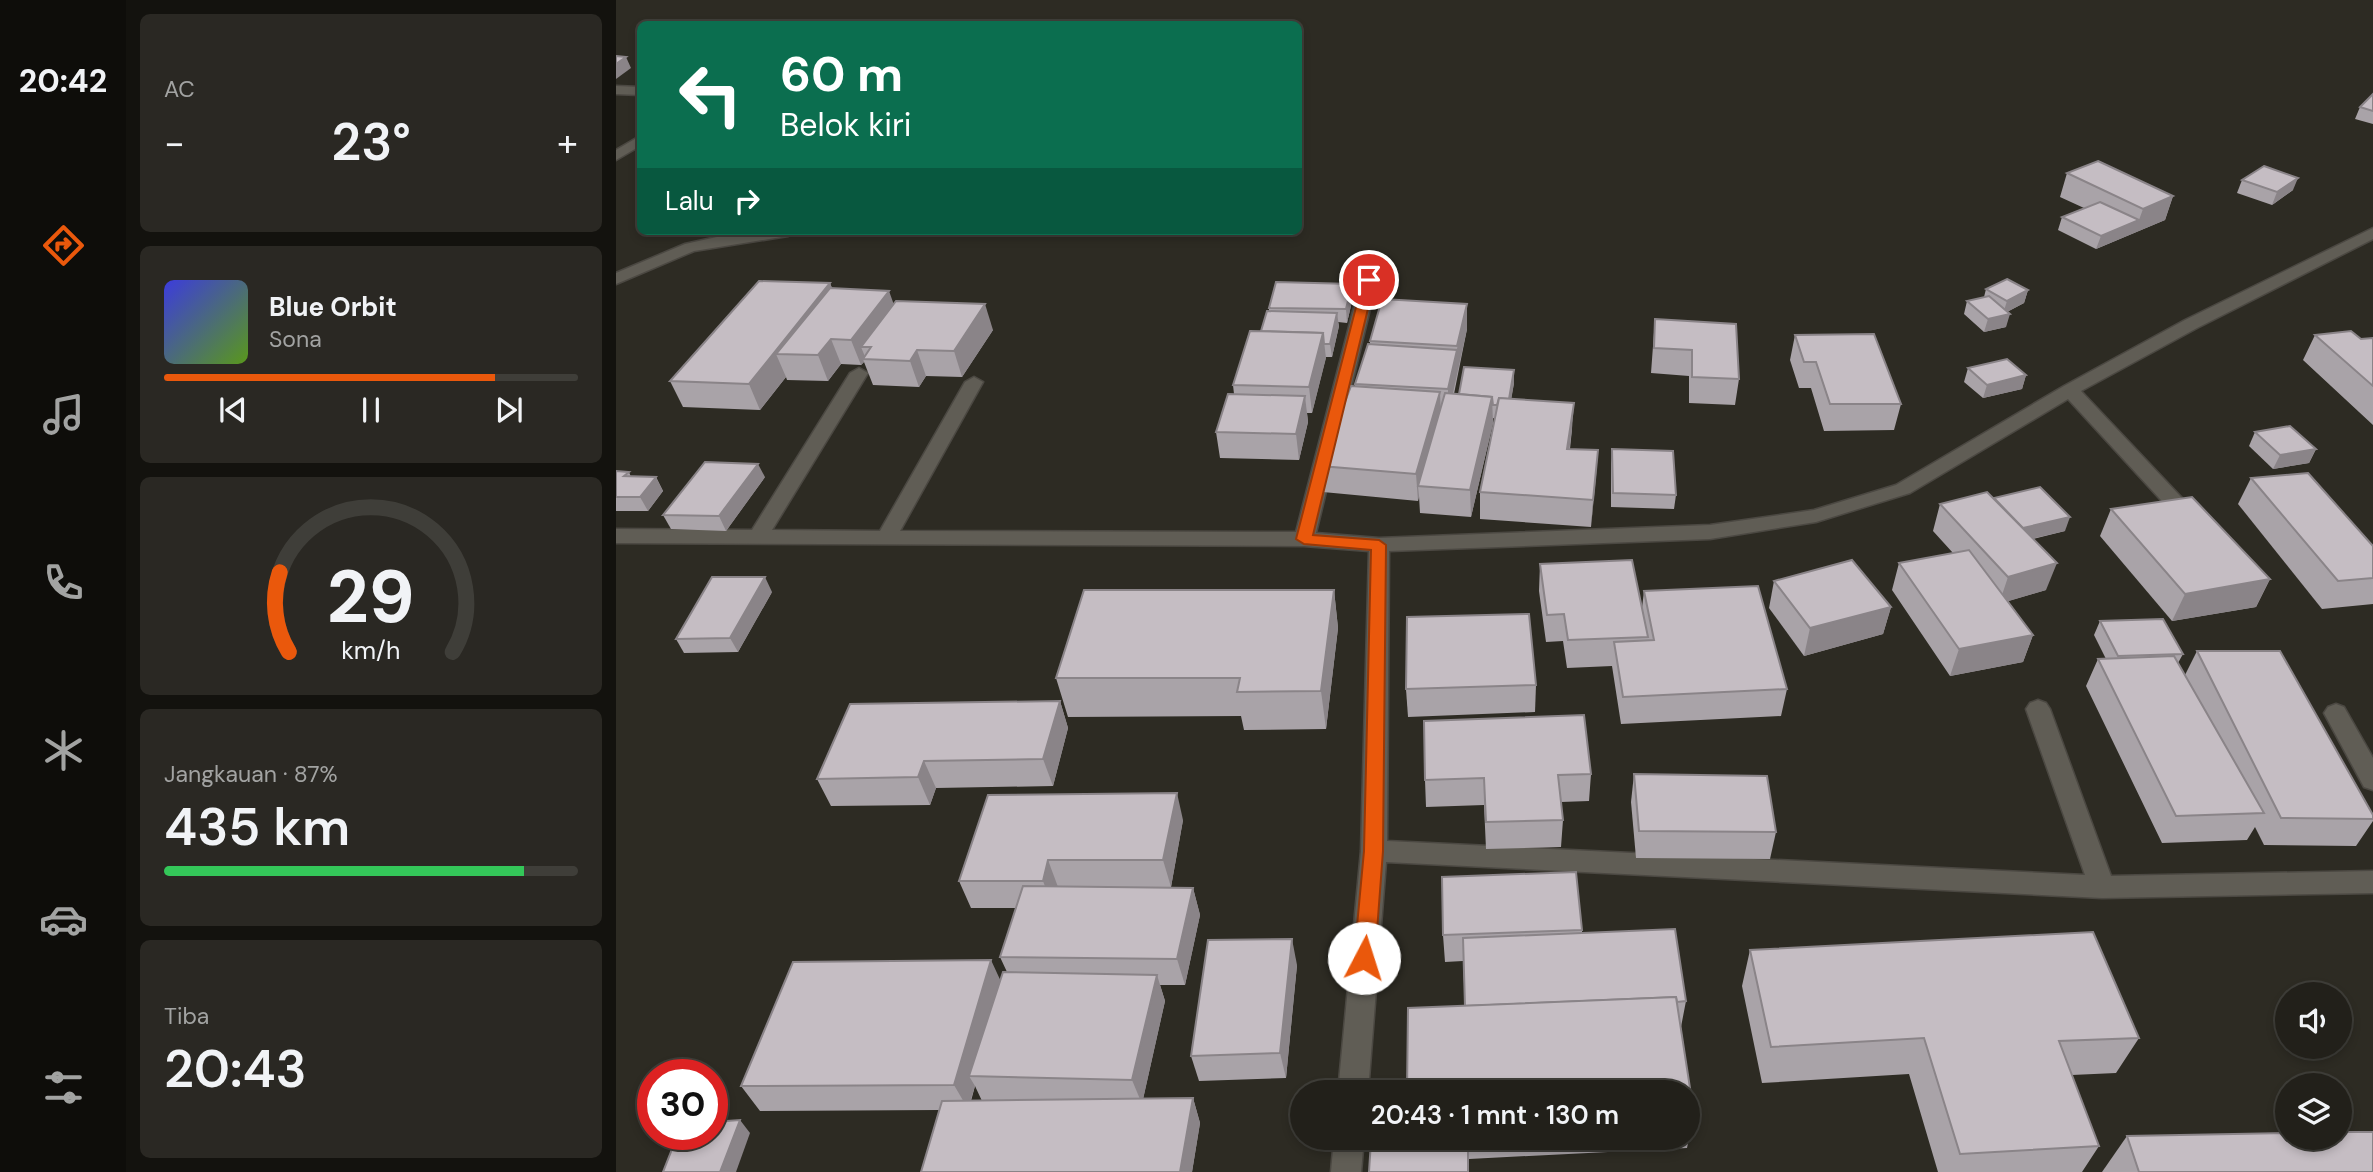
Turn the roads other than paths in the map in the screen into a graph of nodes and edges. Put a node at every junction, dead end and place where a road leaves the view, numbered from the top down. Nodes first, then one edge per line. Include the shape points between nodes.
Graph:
1 (616, 90) edge
2 (637, 91) edge
3 (637, 142) edge
4 (616, 156) edge
5 (2373, 233) edge
6 (753, 235) edge
7 (616, 279) edge
8 (1369, 280) dead end
9 (859, 373) edge
10 (974, 382) dead end
11 (2070, 390) junction
12 (2203, 533) edge
13 (616, 537) edge
14 (758, 537) junction
15 (886, 538) junction
16 (1304, 539) junction
17 (1379, 545) junction
18 (2038, 709) dead end
19 (2336, 713) dead end
20 (2373, 780) edge
21 (1374, 851) junction
22 (2373, 882) edge
23 (2102, 887) junction
24 (1354, 1080) edge
25 (1348, 1150) edge
26 (1346, 1172) edge

1 - 2 street
3 - 4 street
5 - 11 street
6 - 7 street via 690,247
8 - 16 street
9 - 14 street
10 - 15 street
11 - 12 street
11 - 17 street via 1903,489 1816,516 1710,532
13 - 14 street
14 - 15 street
15 - 16 street
16 - 17 street
17 - 21 street
18 - 23 street
19 - 20 street
21 - 23 street
21 - 24 street
22 - 23 street
25 - 26 street

